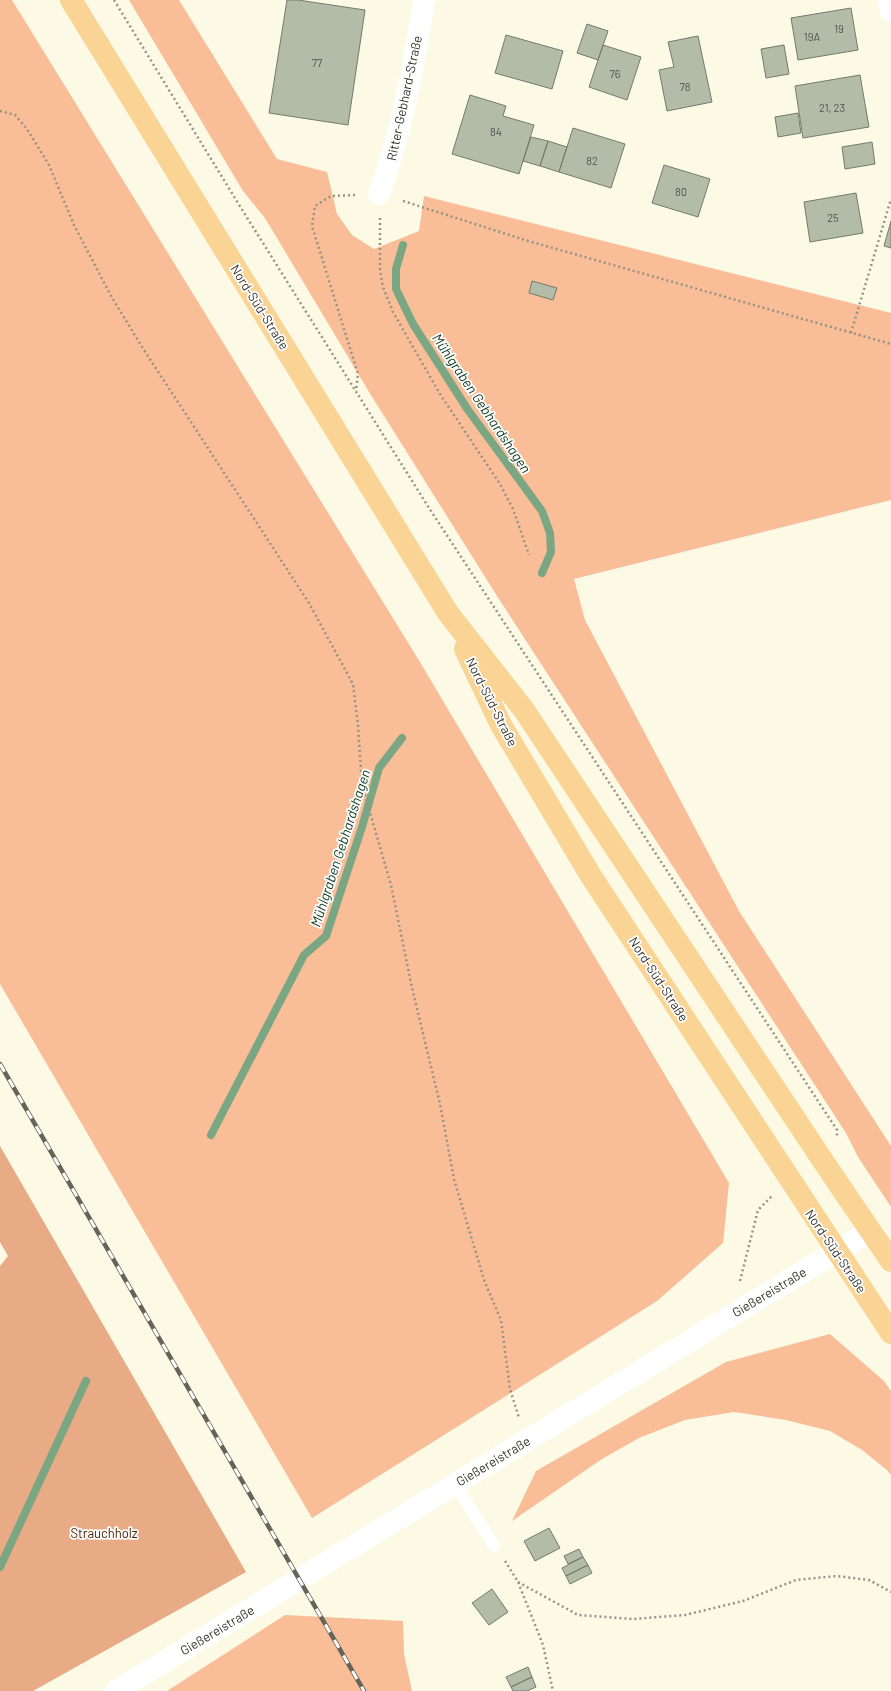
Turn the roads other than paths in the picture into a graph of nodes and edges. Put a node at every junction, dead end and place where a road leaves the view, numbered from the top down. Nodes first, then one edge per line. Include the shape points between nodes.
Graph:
1 (72, 0) edge
2 (424, 0) edge
3 (889, 0) edge
4 (891, 11) edge
5 (379, 194) road end
6 (448, 613) junction
7 (870, 1231) junction
8 (836, 1251) junction
9 (891, 1261) edge
10 (891, 1333) edge
11 (455, 1484) junction
12 (494, 1546) road end
13 (116, 1691) edge

1 - 6 main road, Nord-Süd-Straße
2 - 5 main road, Ritter-Gebhard-Straße via 406,98 388,170
3 - 4 main road
6 - 7 main road, Nord-Süd-Straße via 524,710
6 - 8 main road, Nord-Süd-Straße via 500,725 591,876
7 - 8 main road, Gießereistraße
7 - 9 main road, Nord-Süd-Straße
8 - 10 main road, Nord-Süd-Straße
8 - 11 main road, Gießereistraße
11 - 12 lane
11 - 13 main road, Gießereistraße

